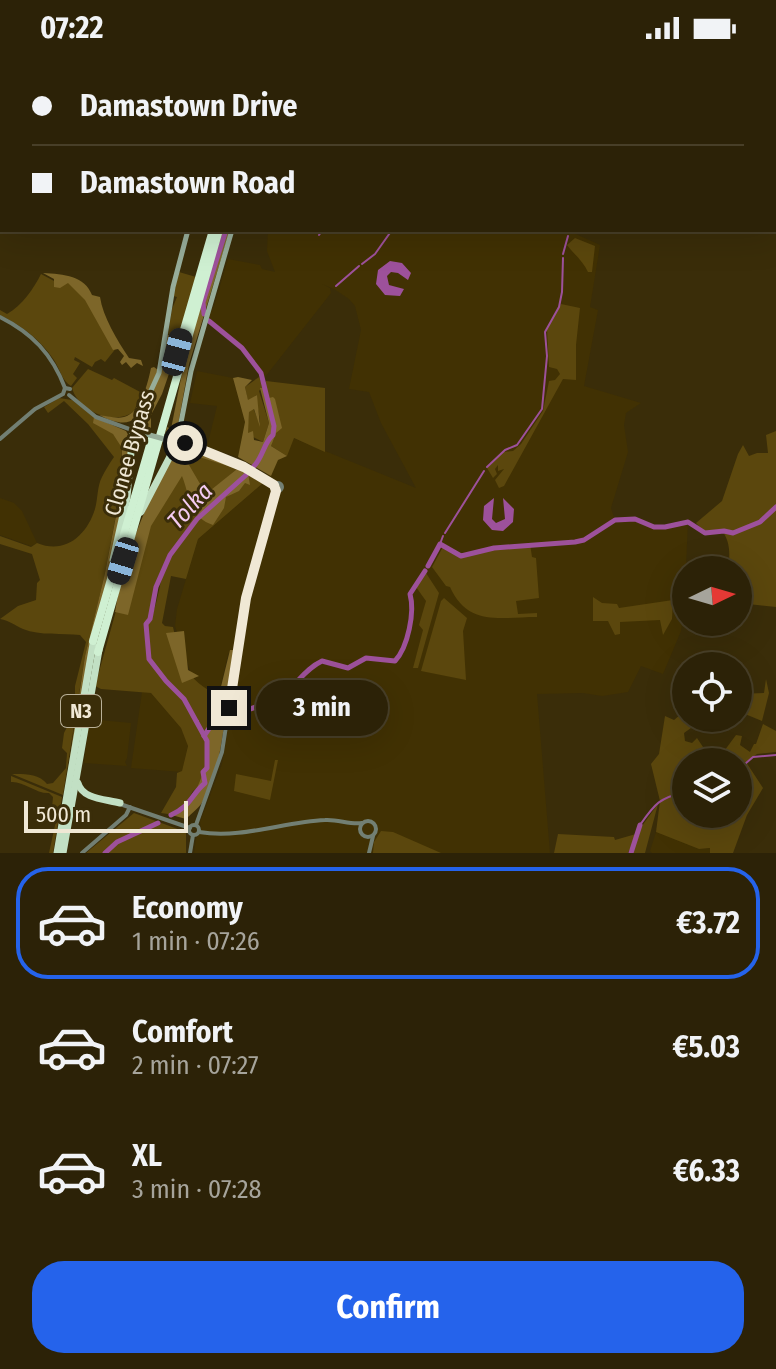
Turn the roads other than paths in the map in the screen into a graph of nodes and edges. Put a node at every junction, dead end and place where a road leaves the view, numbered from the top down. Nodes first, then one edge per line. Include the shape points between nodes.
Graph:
1 (187, 232) edge
2 (215, 232) edge
3 (215, 232) edge
4 (231, 232) edge
5 (0, 317) edge
6 (66, 395) junction
7 (140, 417) junction
8 (183, 422) junction
9 (118, 427) junction
10 (133, 430) junction
11 (145, 434) junction
12 (0, 439) edge
13 (171, 444) junction
14 (194, 448) junction
15 (93, 641) junction
16 (98, 652) junction
17 (79, 758) junction
18 (86, 795) junction
19 (120, 803) joint
20 (130, 807) junction
21 (362, 823) junction
22 (355, 824) junction
23 (196, 825) junction
24 (190, 828) junction
25 (360, 830) junction
26 (199, 832) junction
27 (193, 835) junction
28 (370, 836) junction
29 (57, 853) edge
30 (64, 853) edge
31 (82, 853) edge
32 (190, 853) edge
33 (369, 853) edge

1 - 7 main road via 159,373
2 - 15 highway, Clonee Bypass
3 - 16 highway, Clonee Bypass
4 - 8 main road via 191,371
5 - 6 street via 36,340 56,367
6 - 9 street
6 - 12 street via 35,409
7 - 9 street
7 - 10 main road
7 - 11 main road via 138,426
8 - 13 main road
8 - 14 street via 182,439
9 - 10 street
10 - 11 main road
10 - 15 highway via 127,497
11 - 13 main road, bridge
13 - 14 street
13 - 14 street
13 - 16 highway via 138,521
14 - 23 street via 232,461 275,488 246,598 222,752
15 - 29 highway, N3
16 - 17 highway, N3
17 - 18 highway via 79,785
17 - 30 highway, N3
18 - 19 highway
18 - 30 highway via 76,801
19 - 20 street
20 - 24 street
20 - 31 street
21 - 22 street
21 - 25 street
21 - 28 street via 375,825
22 - 25 street
22 - 26 street via 323,820 230,834
23 - 24 street
23 - 26 street
24 - 27 street
25 - 28 street
26 - 27 street
27 - 32 street
28 - 33 street

